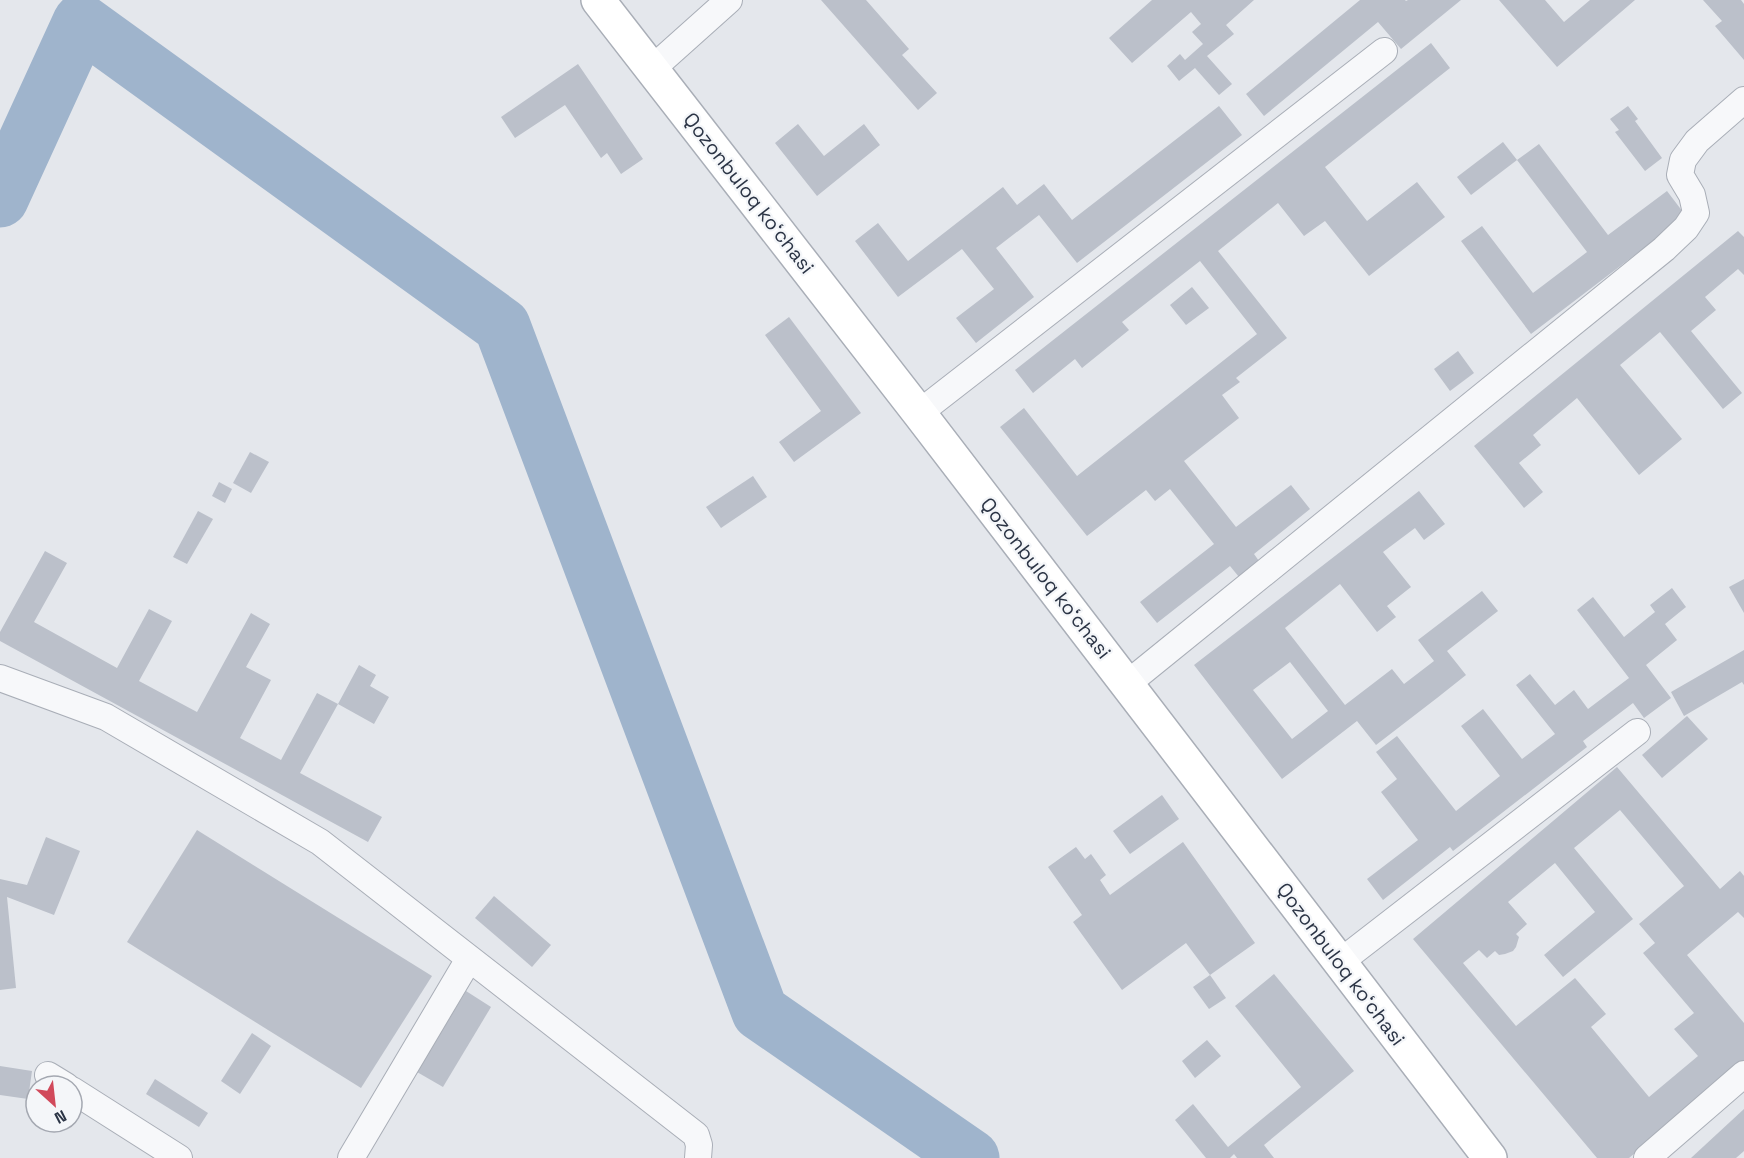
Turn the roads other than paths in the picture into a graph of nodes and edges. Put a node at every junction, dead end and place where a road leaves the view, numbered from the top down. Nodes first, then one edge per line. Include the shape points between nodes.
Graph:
1 (598, 0) edge
2 (729, 0) edge
3 (1384, 51) dead end
4 (653, 68) junction
5 (1744, 100) edge
6 (919, 413) junction
7 (0, 678) edge
8 (1127, 684) junction
9 (1637, 732) dead end
10 (469, 958) junction
11 (1340, 962) junction
12 (1744, 1074) edge
13 (84, 1098) edge
14 (179, 1158) edge
15 (351, 1158) edge
16 (698, 1158) edge
17 (1490, 1158) edge
18 (1647, 1158) edge

1 - 4 main road, Qozonbuloq koʻchasi
2 - 4 street
3 - 6 street
4 - 6 main road, Qozonbuloq koʻchasi
5 - 8 street via 1697,141 1683,160 1680,176 1692,195 1696,213 1686,228
6 - 8 main road, Qozonbuloq koʻchasi
7 - 10 street via 106,717 320,842
8 - 11 main road, Qozonbuloq koʻchasi
9 - 11 street
10 - 15 street
10 - 16 street via 696,1135
11 - 17 main road, Qozonbuloq koʻchasi
12 - 18 street
13 - 14 street

